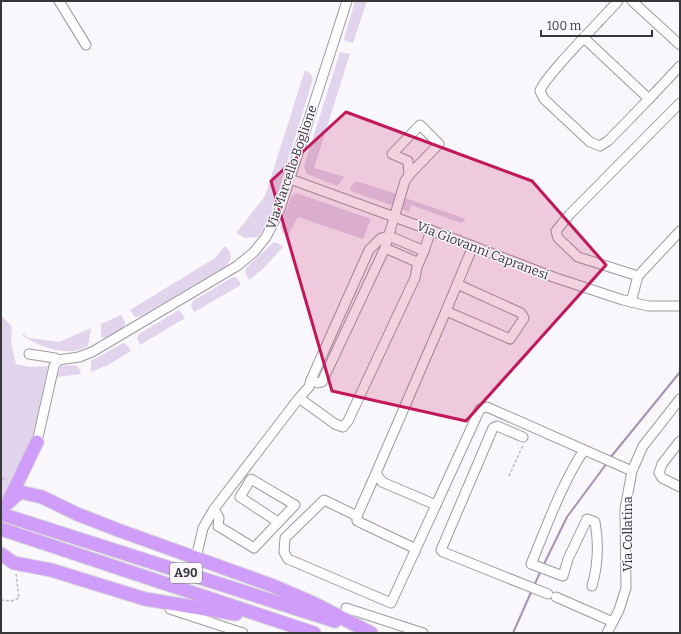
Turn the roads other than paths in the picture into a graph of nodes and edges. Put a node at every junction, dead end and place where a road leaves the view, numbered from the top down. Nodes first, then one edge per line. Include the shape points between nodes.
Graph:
1 (59, 1) edge
2 (347, 1) edge
3 (618, 1) edge
4 (632, 1) edge
5 (584, 38) junction
6 (680, 45) edge
7 (86, 46) dead end
8 (680, 66) edge
9 (649, 98) junction
10 (680, 103) edge
11 (409, 175) junction
12 (290, 179) junction
13 (395, 217) junction
14 (431, 230) junction
15 (680, 231) edge
16 (389, 236) junction
17 (473, 246) junction
18 (385, 248) junction
19 (424, 251) junction
20 (419, 263) junction
21 (638, 276) junction
22 (457, 284) junction
23 (631, 302) junction
24 (680, 306) edge
25 (446, 311) junction
26 (325, 349) junction
27 (29, 354) dead end
28 (334, 354) junction
29 (58, 360) junction
30 (311, 380) junction
31 (299, 398) junction
32 (680, 399) edge
33 (524, 439) road end
34 (680, 441) edge
35 (37, 442) junction
36 (584, 450) junction
37 (632, 471) junction
38 (376, 473) junction
39 (680, 486) edge
40 (42, 497) junction
41 (436, 505) junction
42 (4, 508) edge
43 (214, 509) junction
44 (356, 516) junction
45 (278, 522) junction
46 (1, 529) edge
47 (415, 552) junction
48 (1, 554) edge
49 (196, 558) junction
50 (592, 586) dead end
51 (346, 608) dead end
52 (170, 609) dead end
53 (282, 622) junction
54 (613, 622) junction
55 (243, 633) edge
56 (314, 633) edge
57 (371, 633) edge
58 (423, 633) edge
59 (607, 633) edge

1 - 7 street
2 - 12 street, Via Marcello Boglione
3 - 5 street
4 - 6 street
5 - 9 street
5 - 9 street via 543,83 540,91 544,99 590,142 600,146 606,142
8 - 9 street
10 - 21 street via 570,214 556,232 558,238 578,257
11 - 11 street via 439,144 420,125 392,154 408,161
11 - 13 street
12 - 13 street, Via Giovanni Capranesi
12 - 29 street, Via Marcello Boglione via 269,233 245,260 100,348 79,357
13 - 14 street, Via Giovanni Capranesi
13 - 16 street
14 - 17 street, Via Giovanni Capranesi
14 - 19 street
15 - 21 street
16 - 18 street
16 - 19 street
16 - 26 street via 381,238 370,250
17 - 22 street
17 - 23 street, Via Giovanni Capranesi via 556,278
18 - 20 street
18 - 28 street
19 - 20 street
20 - 31 street via 415,278 348,421 342,427 335,424
21 - 23 street
22 - 25 street
22 - 25 street via 521,313 524,318 510,340
23 - 24 street, Via Giovanni Capranesi via 653,306
25 - 38 street
26 - 28 street
26 - 30 street
27 - 29 street, Via Marcello Boglione
28 - 30 street via 322,382
29 - 35 street via 54,366
30 - 31 street via 309,387
31 - 43 street
32 - 37 street, Via Collatina via 645,443
33 - 54 street via 497,426 493,428 441,550
34 - 39 street via 662,464 659,473 662,478
35 - 40 highway via 25,476 29,486
35 - 42 highway
36 - 37 street
36 - 41 street via 487,407 480,409
36 - 50 street via 572,468 531,564 563,576 587,519 595,522 598,540 596,572
37 - 54 street, Via Collatina via 625,509 626,588
38 - 41 street via 382,482
38 - 44 street
40 - 42 highway via 20,492
40 - 49 highway via 90,519
41 - 47 street
42 - 57 highway, A90
43 - 45 street via 219,518 218,526 254,548
43 - 49 street via 203,528
44 - 47 street via 357,521 414,548
44 - 47 street via 324,500 285,538 284,552 288,559 391,603
45 - 45 street via 295,505 251,479 240,496
46 - 53 highway, A90
48 - 53 highway via 14,563 51,570 144,599
49 - 57 highway via 298,596
51 - 58 street
52 - 55 street
53 - 56 highway, A90
54 - 59 street, Via Collatina

